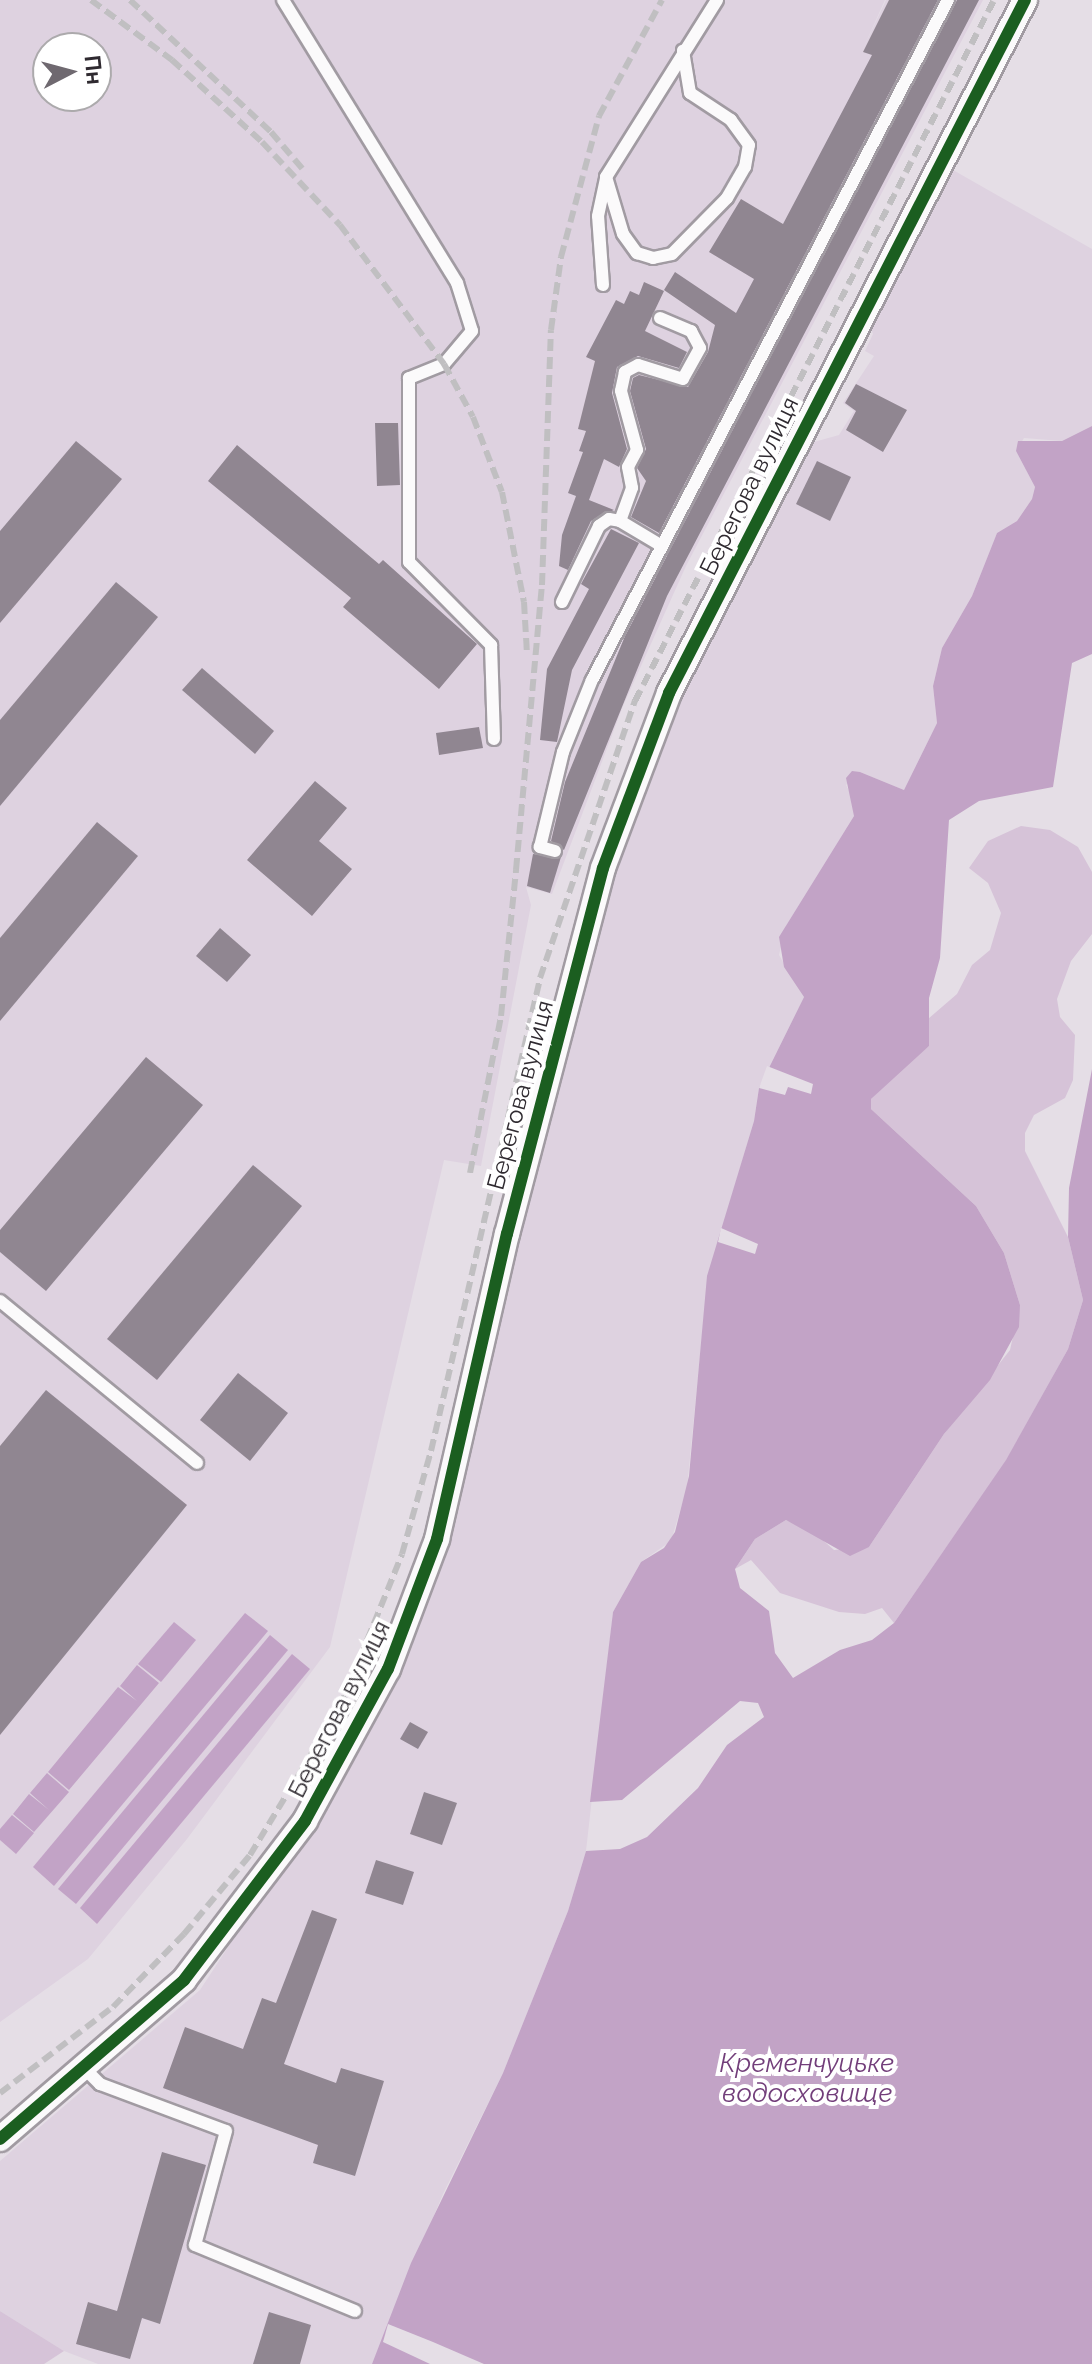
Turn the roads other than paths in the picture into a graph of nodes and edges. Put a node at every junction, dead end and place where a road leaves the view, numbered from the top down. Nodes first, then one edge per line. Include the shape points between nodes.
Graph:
1 (283, 0) edge
2 (717, 0) edge
3 (948, 0) edge
4 (1025, 0) edge
5 (683, 51) junction
6 (606, 177) junction
7 (603, 285) dead end
8 (660, 318) dead end
9 (620, 521) junction
10 (662, 546) junction
11 (562, 602) dead end
12 (494, 739) dead end
13 (555, 851) dead end
14 (0, 1301) edge
15 (197, 1463) dead end
16 (84, 2068) junction
17 (0, 2139) edge
18 (355, 2311) dead end

1 - 12 lane via 457,283 472,331 444,364 409,378 409,562 491,645
2 - 5 lane
3 - 10 lane
4 - 16 street, Берегова вулиця via 669,693 603,868 507,1234 437,1539 388,1669 335,1773 252,1896 184,1980
5 - 6 lane
5 - 6 lane via 690,93 731,120 749,145 745,167 727,198 672,254 653,258 637,253 623,234
6 - 7 lane via 598,216
8 - 9 lane via 691,331 700,348 683,379 638,365 625,372 621,391 637,450 628,467 632,488
9 - 10 lane
9 - 11 lane via 609,519 599,526
10 - 13 lane via 592,680 563,752 540,847
14 - 15 lane
16 - 17 street, Берегова вулиця
16 - 18 lane via 100,2084 226,2131 195,2245

